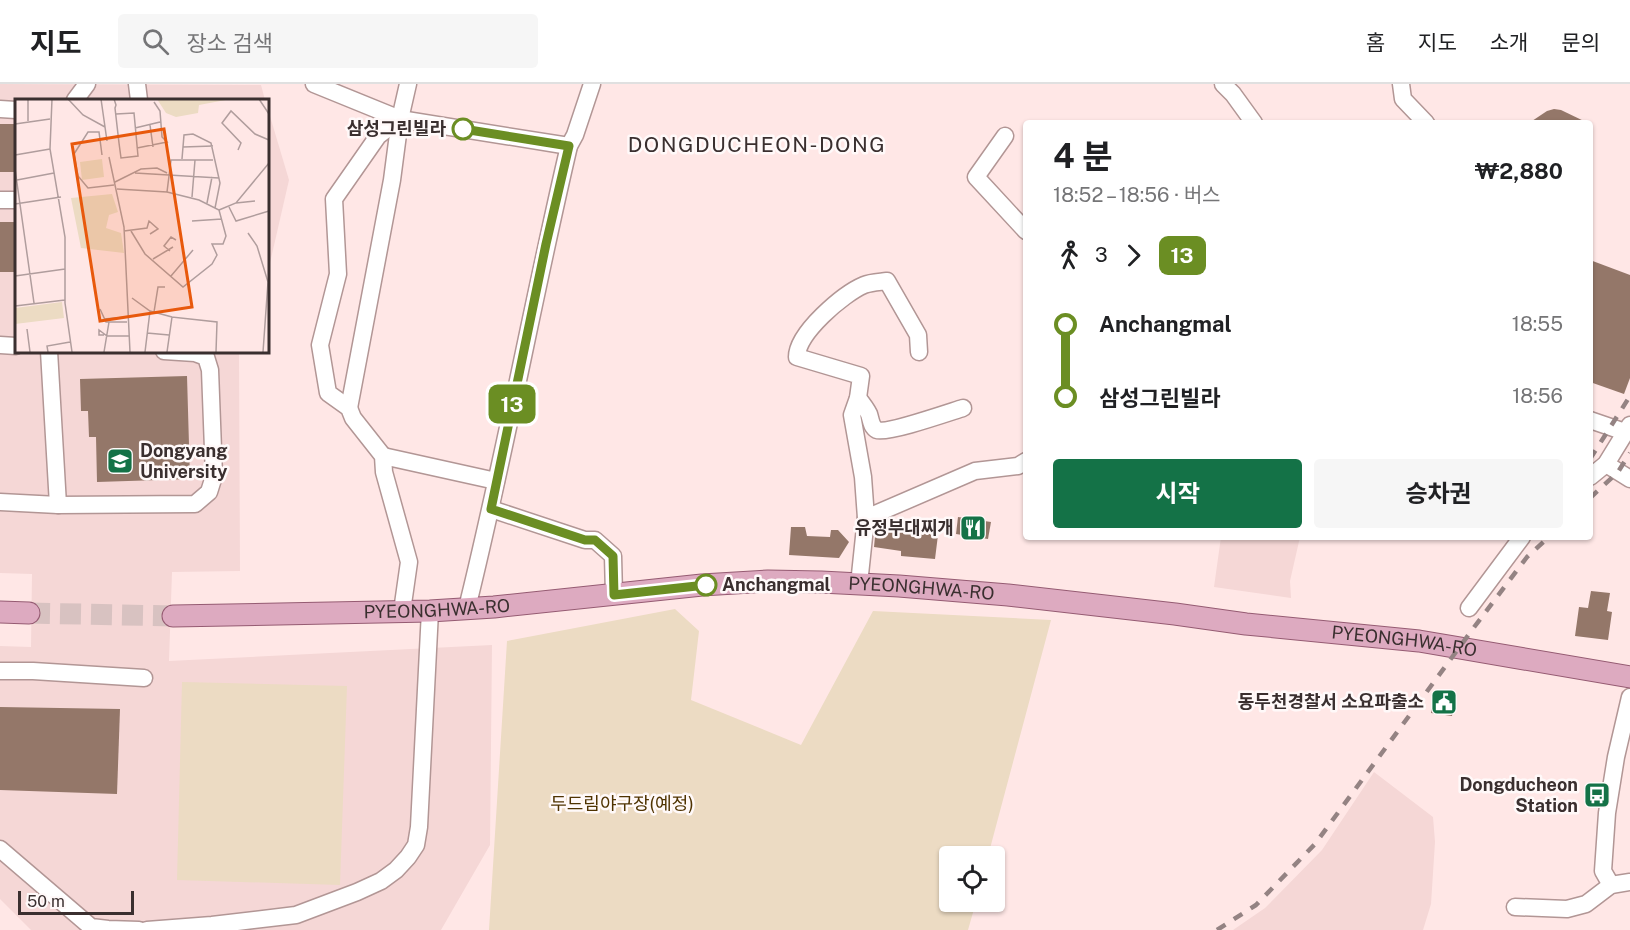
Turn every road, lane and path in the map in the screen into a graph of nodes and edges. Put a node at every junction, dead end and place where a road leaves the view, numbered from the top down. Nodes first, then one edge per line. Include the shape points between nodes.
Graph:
1 (87, 84) edge
2 (137, 84) edge
3 (314, 84) edge
4 (408, 84) edge
5 (592, 84) edge
6 (1223, 84) edge
7 (1401, 84) edge
8 (76, 99) edge
9 (140, 99) edge
10 (0, 109) edge
11 (15, 110) edge
12 (400, 119) junction
13 (1252, 120) edge
14 (1423, 120) edge
15 (1005, 136) dead end
16 (569, 146) junction
17 (1023, 228) edge
18 (0, 345) edge
19 (15, 346) edge
20 (50, 352) edge
21 (180, 352) edge
22 (919, 352) dead end
23 (858, 398) junction
24 (350, 408) junction
25 (963, 408) dead end
26 (1593, 421) edge
27 (1628, 428) edge
28 (383, 456) junction
29 (1023, 462) edge
30 (1606, 464) junction
31 (1593, 475) edge
32 (1630, 480) edge
33 (496, 481) junction
34 (0, 502) edge
35 (58, 505) junction
36 (491, 509) junction
37 (866, 518) junction
38 (1520, 540) edge
39 (860, 584) junction
40 (614, 595) junction
41 (467, 608) junction
42 (1469, 608) dead end
43 (402, 611) junction
44 (430, 611) junction
45 (0, 612) edge
46 (29, 613) tunnel mouth
47 (173, 616) tunnel mouth
48 (0, 670) edge
49 (1630, 676) edge
50 (144, 678) dead end
51 (1630, 697) edge
52 (0, 849) edge
53 (1630, 882) edge
54 (1611, 885) junction
55 (1515, 907) dead end
56 (139, 930) edge
57 (147, 930) edge

1 - 8 street
2 - 9 street
3 - 12 street
4 - 12 street
5 - 16 street
6 - 13 street
7 - 14 street via 1403,99
10 - 11 street
12 - 16 street
12 - 24 street
12 - 24 street via 378,136 334,199 338,274 320,345 328,393
15 - 17 street via 976,177
16 - 33 street
18 - 19 street
20 - 35 street
21 - 35 street via 206,357 210,370 214,476 209,492 195,504
22 - 23 street via 918,335 887,281 866,284 843,298 809,329 797,357 861,376
23 - 25 street via 871,423 880,431
23 - 37 street via 852,415
24 - 28 street via 353,418
26 - 27 street
27 - 30 street
28 - 33 street
28 - 43 street via 409,562
29 - 37 street via 975,471
30 - 31 street
30 - 32 street
33 - 36 street
34 - 35 street
36 - 40 street via 595,540 613,556
36 - 41 street
37 - 39 street
38 - 42 street
39 - 40 main road, PYEONGHWA-RO via 768,581
39 - 49 main road, PYEONGHWA-RO via 1008,595 1419,641
40 - 41 main road, PYEONGHWA-RO
41 - 44 main road, PYEONGHWA-RO
43 - 44 main road, PYEONGHWA-RO
43 - 47 main road, PYEONGHWA-RO
44 - 57 street via 419,827 416,844 408,857 381,881 296,915
45 - 46 main road
48 - 50 street
51 - 54 street via 1607,813 1603,872
52 - 56 street via 91,927
53 - 54 street
54 - 55 street via 1586,904 1567,909

